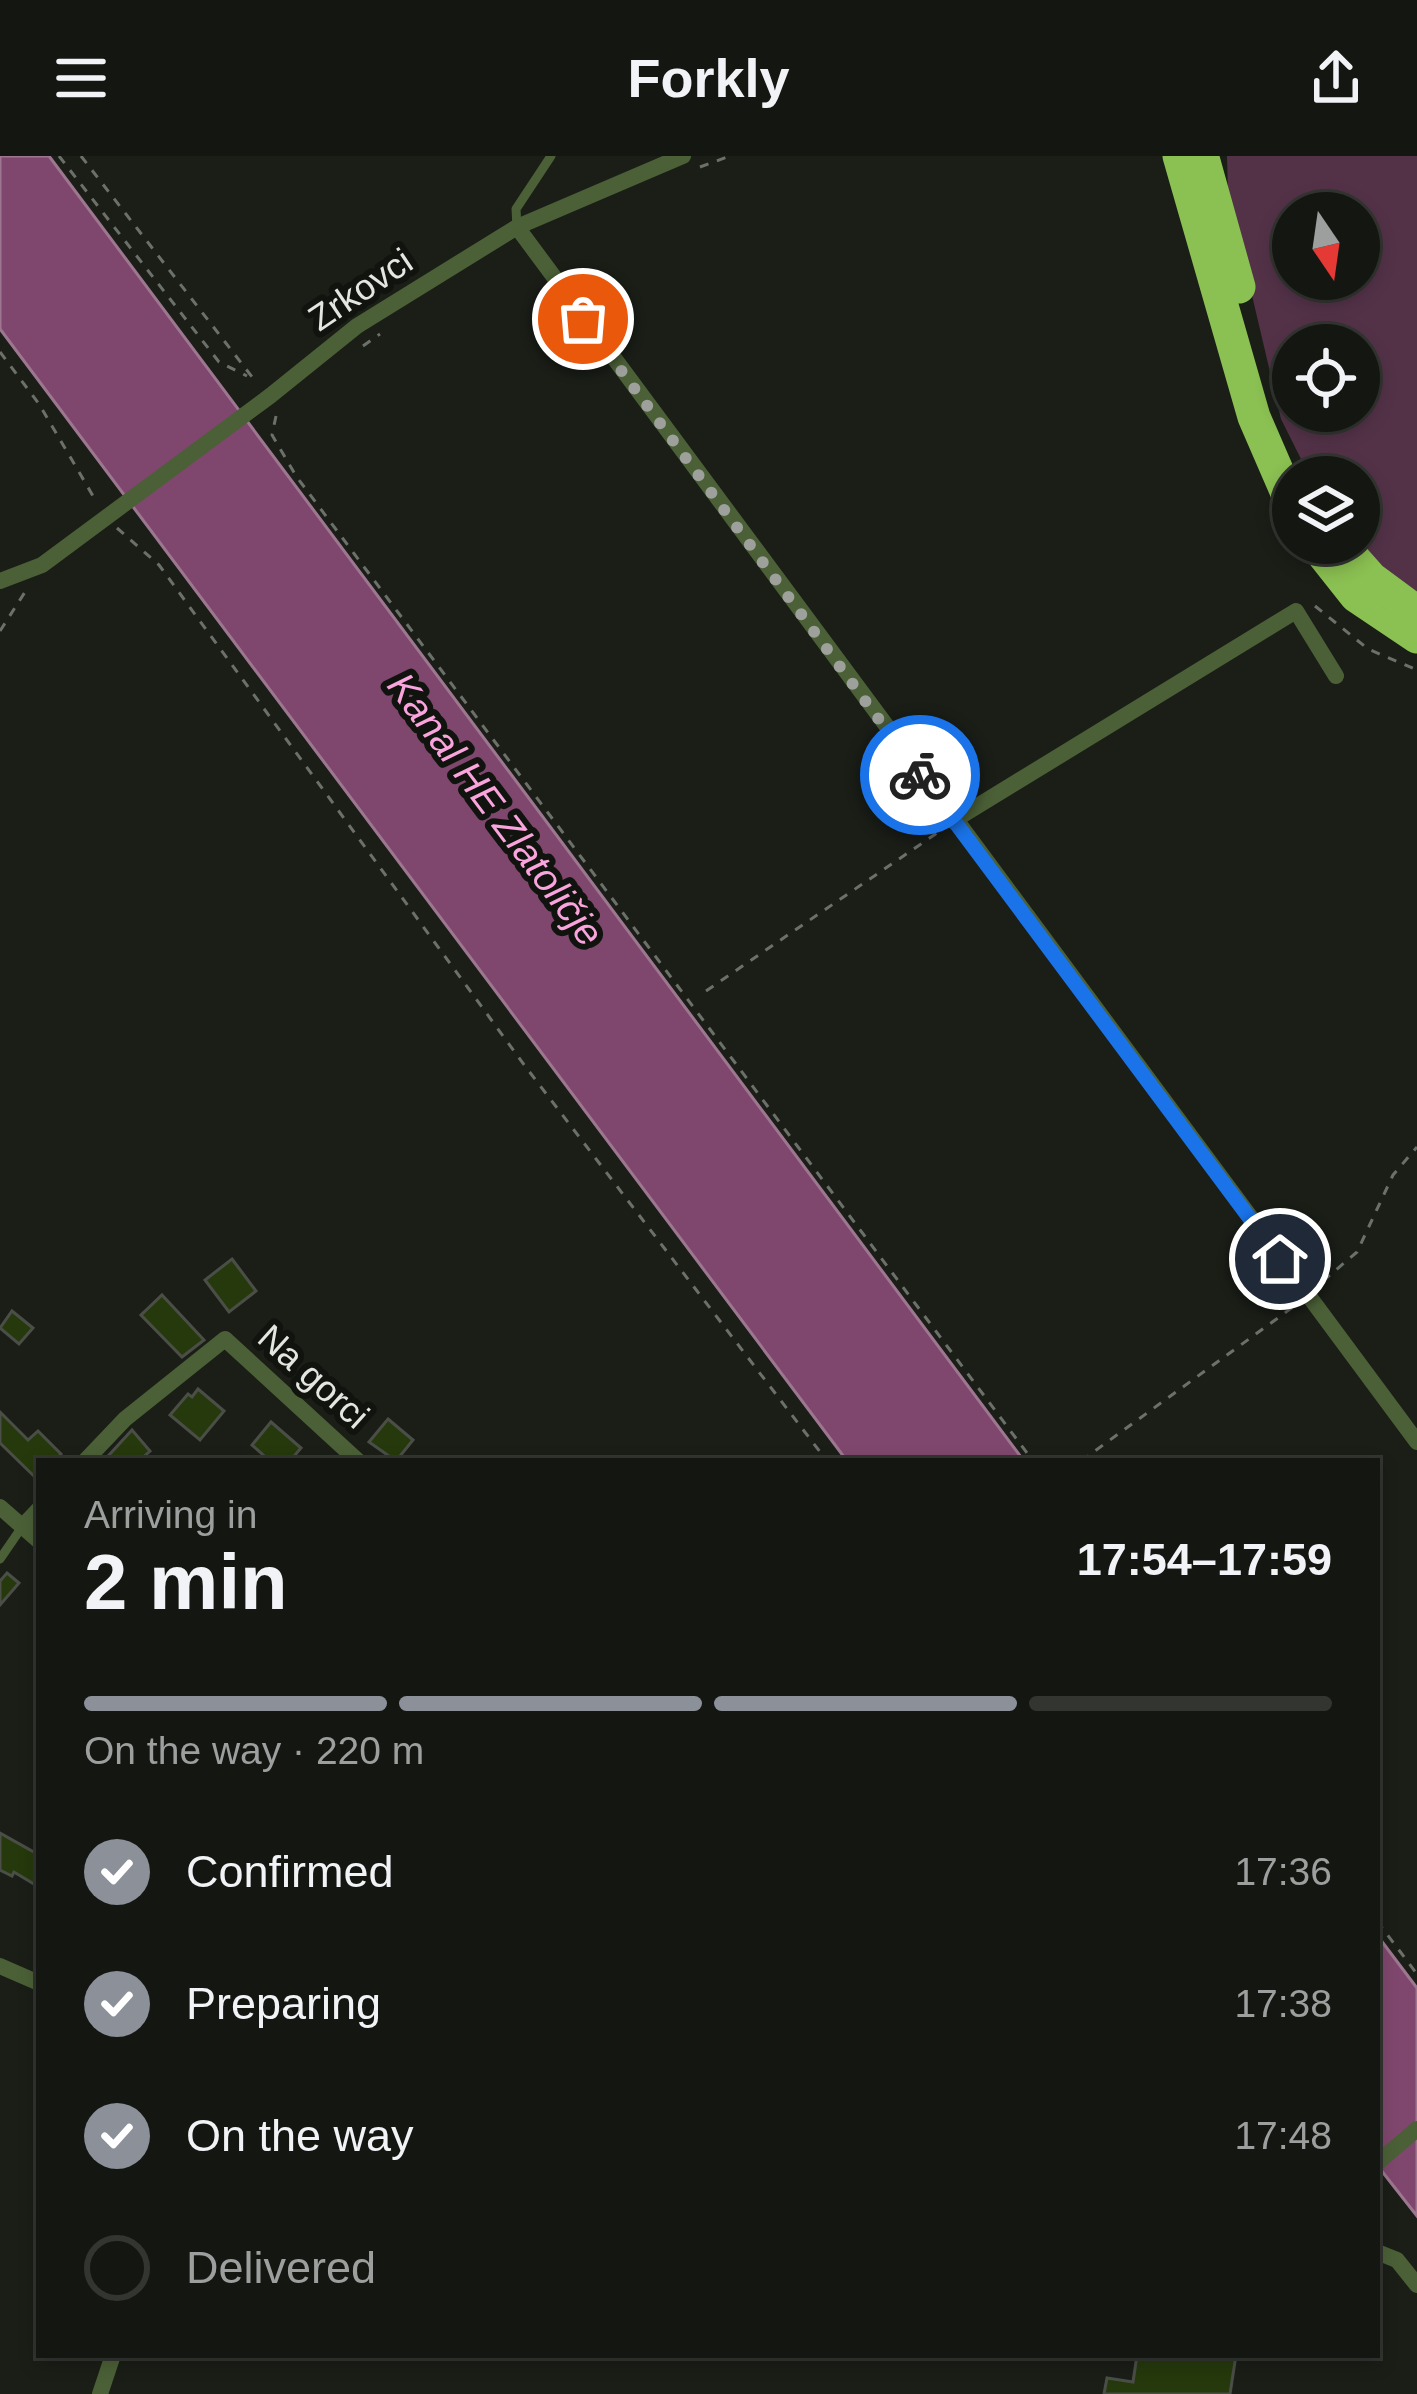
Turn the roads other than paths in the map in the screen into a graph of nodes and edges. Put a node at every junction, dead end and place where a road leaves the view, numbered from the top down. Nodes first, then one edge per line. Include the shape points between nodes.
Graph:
1 (551, 156) edge
2 (683, 156) edge
3 (1179, 156) edge
4 (1208, 164) edge
5 (517, 227) junction
6 (1291, 456) edge
7 (1272, 459) edge
8 (1331, 564) edge
9 (1359, 564) edge
10 (0, 581) edge
11 (1417, 612) edge
12 (1417, 638) edge
13 (1336, 676) dead end
14 (953, 821) junction
15 (1417, 1442) edge
16 (88, 1458) edge
17 (355, 1458) edge
18 (0, 1507) edge
19 (36, 1512) edge
20 (22, 1527) junction
21 (36, 1539) edge
22 (0, 1559) edge
23 (0, 1966) edge
24 (36, 1981) edge
25 (1417, 2129) edge
26 (1380, 2160) edge
27 (1380, 2253) edge
28 (1417, 2285) edge
29 (112, 2358) edge
30 (100, 2394) edge

1 - 5 lane via 516,209
2 - 5 street, Zrkovci
3 - 7 highway
4 - 6 highway via 1271,410
5 - 10 street, Zrkovci via 357,326 42,565
5 - 14 street
8 - 12 highway via 1356,596
9 - 11 highway
13 - 14 street via 1297,611
14 - 15 street
16 - 17 street, Na gorci via 225,1339
18 - 20 street
19 - 20 street
20 - 21 street
20 - 22 lane
23 - 24 street
25 - 26 street
27 - 28 street
29 - 30 street

